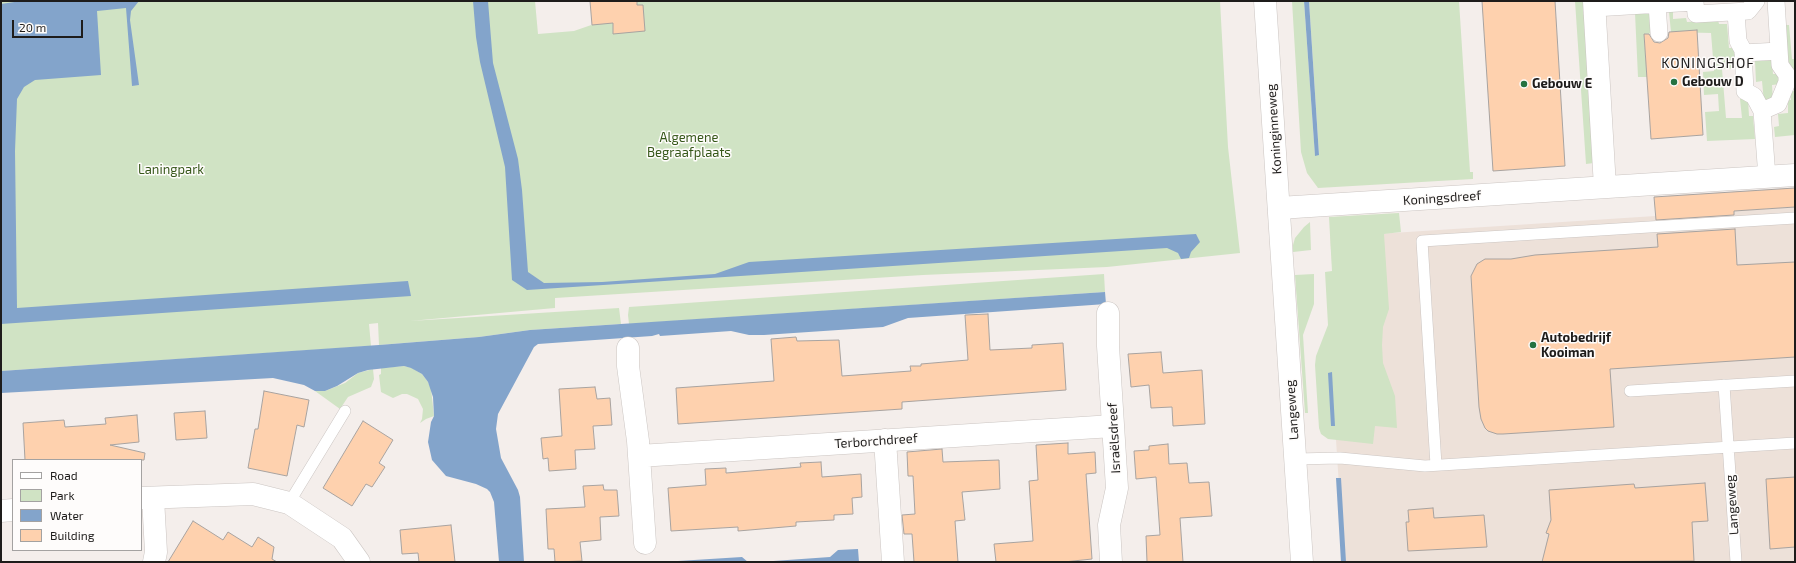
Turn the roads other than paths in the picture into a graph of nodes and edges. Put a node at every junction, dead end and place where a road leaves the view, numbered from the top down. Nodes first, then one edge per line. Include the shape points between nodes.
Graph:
1 (1265, 1) edge
2 (1695, 1) edge
3 (1756, 1) edge
4 (1776, 1) edge
5 (1657, 4) junction
6 (1594, 5) edge
7 (1736, 12) junction
8 (1659, 33) dead end
9 (1780, 51) junction
10 (1743, 53) junction
11 (1791, 80) edge
12 (1762, 112) junction
13 (1795, 175) edge
14 (1767, 177) junction
15 (1605, 187) junction
16 (1279, 208) junction
17 (1795, 218) edge
18 (1282, 258) joint
19 (1108, 313) dead end
20 (628, 348) dead end
21 (1795, 380) edge
22 (1724, 385) junction
23 (1630, 391) dead end
24 (345, 411) dead end
25 (1113, 426) junction
26 (885, 440) junction
27 (1795, 443) edge
28 (1728, 447) junction
29 (639, 456) junction
30 (1296, 459) junction
31 (1436, 465) junction
32 (147, 498) edge
33 (289, 503) junction
34 (12, 510) edge
35 (1, 511) edge
36 (645, 544) dead end
37 (154, 562) edge
38 (359, 562) edge
39 (893, 562) edge
40 (1111, 562) edge
41 (1302, 562) edge
42 (1736, 562) edge

1 - 16 street, Koninginneweg
2 - 5 street
2 - 7 street via 1696,14
3 - 7 street via 1748,11
4 - 9 street
5 - 6 street
5 - 8 street
6 - 15 street
7 - 10 street via 1738,41
9 - 10 street
9 - 11 street via 1780,65
10 - 12 street via 1745,91 1754,96
11 - 12 street via 1778,104
12 - 14 street
13 - 14 street, Koningsdreef
14 - 15 street, Koningsdreef
15 - 16 street, Koningsdreef
16 - 18 street, Koninginneweg
17 - 31 lane via 1422,241
18 - 30 street, Langeweg
19 - 25 street, Israëlsdreef
20 - 29 street via 628,372
21 - 22 lane
22 - 23 lane
22 - 28 lane, Langeweg
24 - 33 lane
25 - 26 street, Terborchdreef
25 - 40 street, Israëlsdreef via 1117,488 1109,525
26 - 29 street, Terborchdreef
26 - 39 street
27 - 28 lane
28 - 31 lane
28 - 42 lane, Langeweg
29 - 36 street
30 - 31 lane via 1340,458 1412,466
30 - 41 street, Langeweg
32 - 33 street via 253,494
32 - 37 street via 156,552
33 - 38 street via 342,538
34 - 35 street

